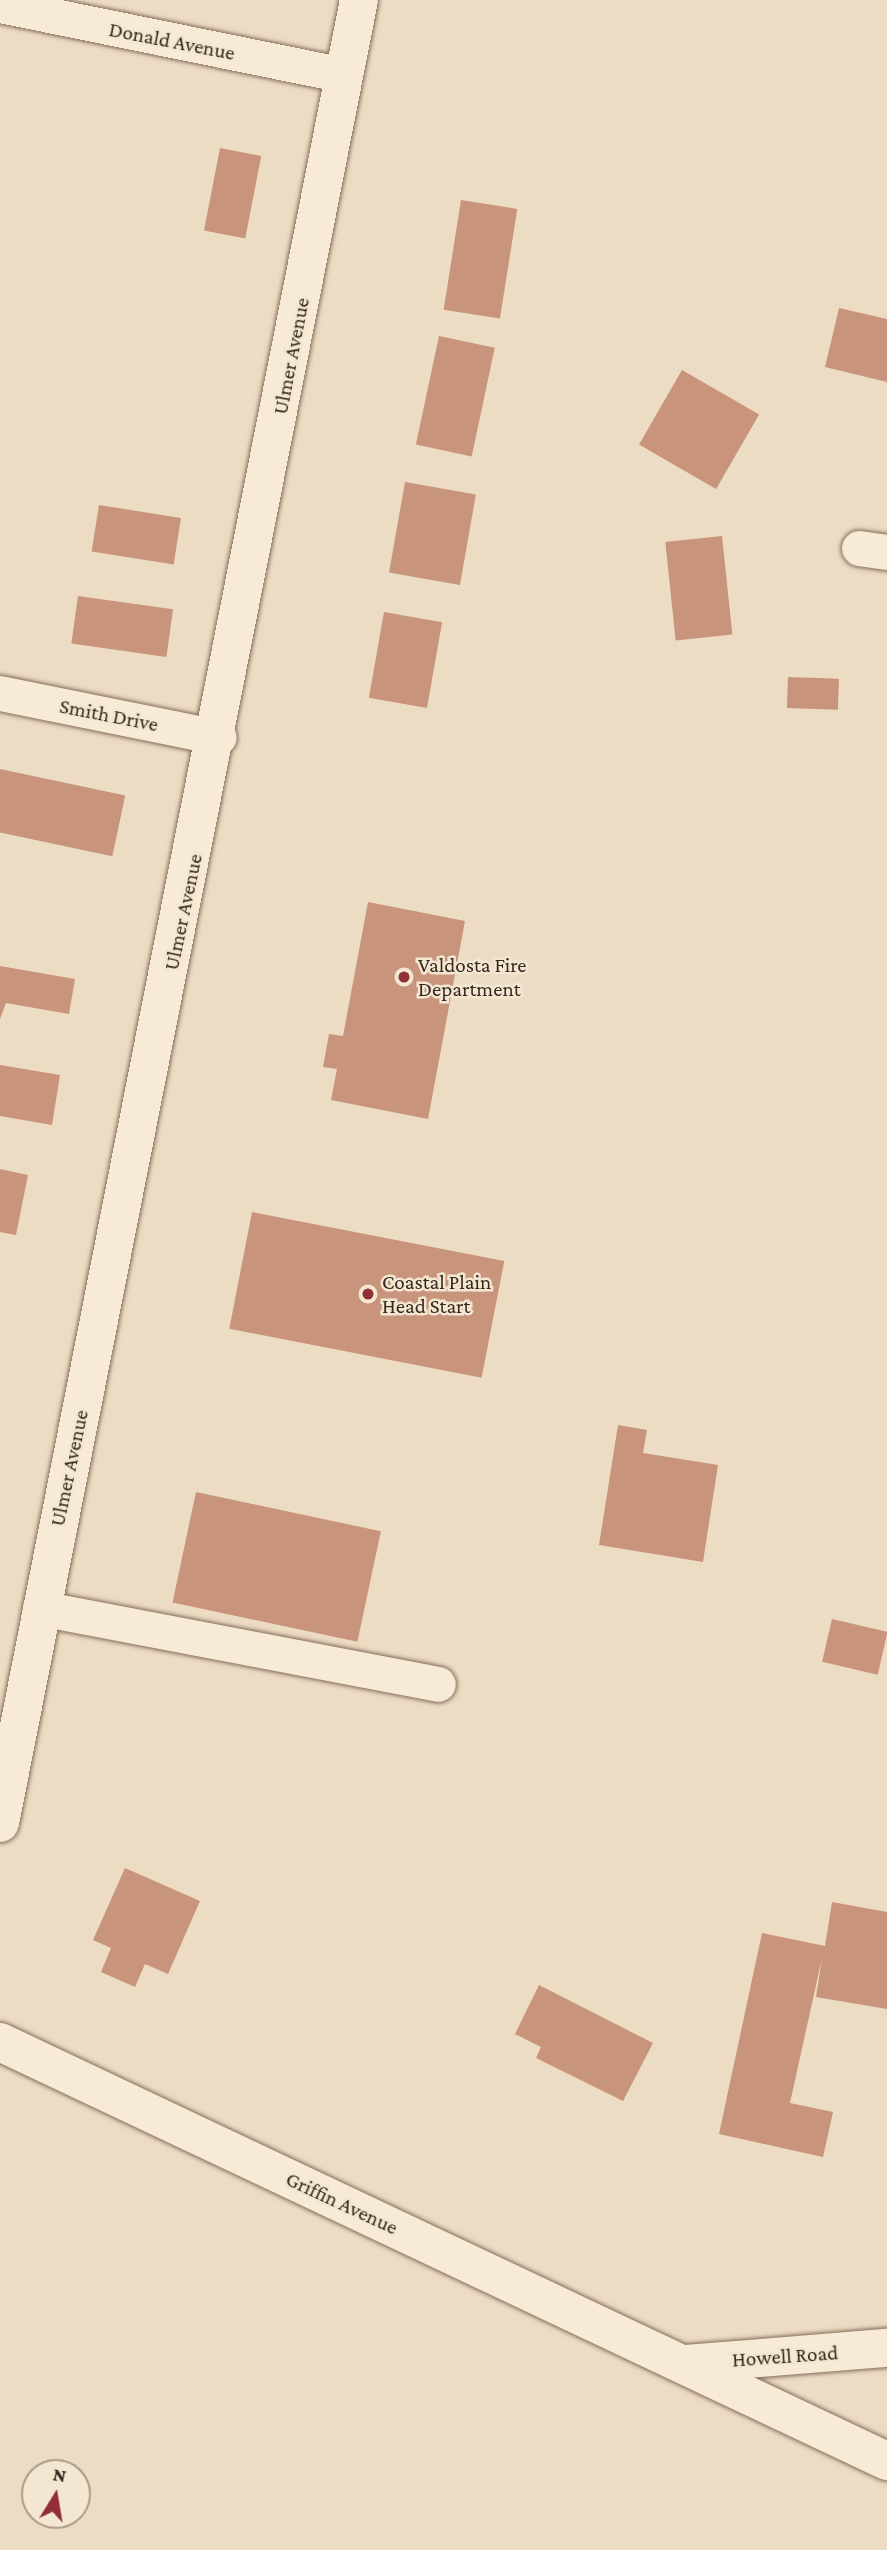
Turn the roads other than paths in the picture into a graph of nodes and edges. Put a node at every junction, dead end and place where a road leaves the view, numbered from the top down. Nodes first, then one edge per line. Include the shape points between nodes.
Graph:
1 (359, 0) edge
2 (0, 5) edge
3 (344, 75) junction
4 (0, 693) edge
5 (219, 737) junction
6 (40, 1608) junction
7 (438, 1684) dead end
8 (0, 1823) edge
9 (0, 2042) edge
10 (887, 2348) edge
11 (684, 2364) junction
12 (887, 2461) edge

1 - 3 street, Ulmer Avenue
2 - 3 street, Donald Avenue
3 - 5 street, Ulmer Avenue
4 - 5 street, Smith Drive
5 - 6 street, Ulmer Avenue
6 - 7 street
6 - 8 street, Ulmer Avenue
9 - 11 street, Griffin Avenue
10 - 11 street, Howell Road
11 - 12 street, Griffin Avenue

